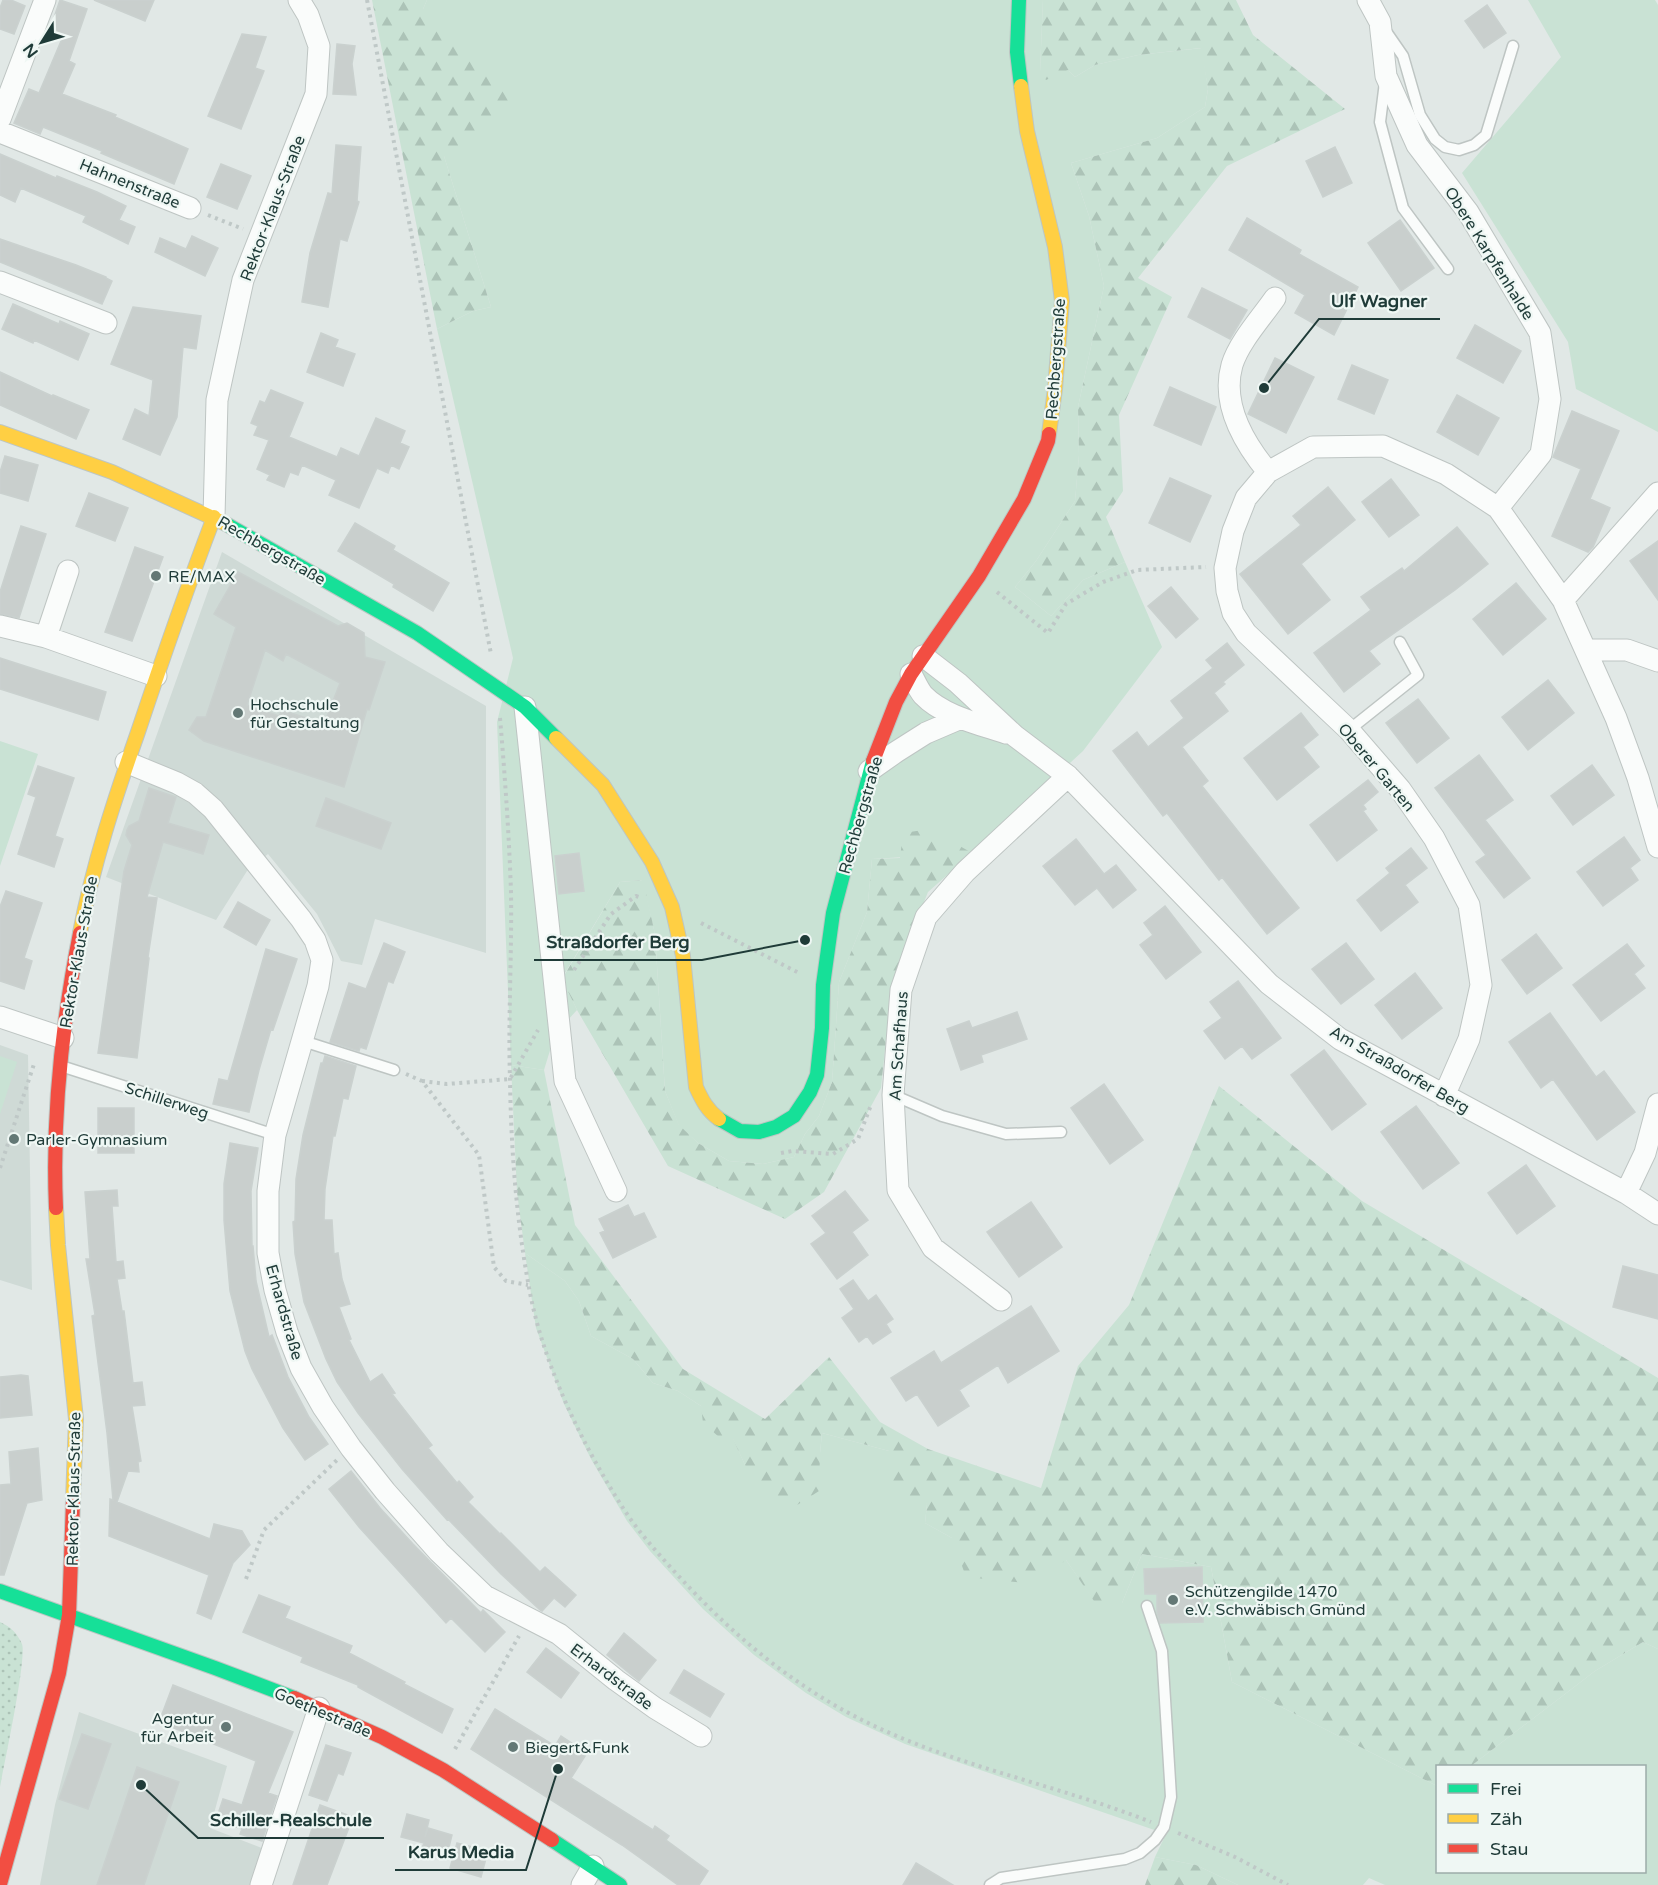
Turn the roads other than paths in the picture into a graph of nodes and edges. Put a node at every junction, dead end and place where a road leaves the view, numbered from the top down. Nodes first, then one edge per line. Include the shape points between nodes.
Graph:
1 (45, 0) edge
2 (299, 0) edge
3 (1019, 0) edge
4 (1368, 0) edge
5 (1380, 22) junction
6 (1513, 46) dead end
7 (1386, 76) junction
8 (0, 119) edge
9 (0, 132) edge
10 (190, 208) road end
11 (1448, 269) dead end
12 (0, 282) edge
13 (1275, 298) dead end
14 (106, 323) dead end
15 (0, 432) edge
16 (1268, 472) junction
17 (1658, 492) edge
18 (1498, 508) junction
19 (214, 517) junction
20 (68, 571) dead end
21 (1563, 600) junction
22 (0, 626) edge
23 (46, 637) junction
24 (1400, 642) dead end
25 (1586, 650) junction
26 (923, 656) junction
27 (1658, 662) edge
28 (911, 674) junction
29 (156, 676) junction
30 (525, 707) junction
31 (961, 718) junction
32 (1349, 730) junction
33 (1015, 736) junction
34 (126, 762) junction
35 (869, 771) junction
36 (1068, 776) junction
37 (1658, 847) edge
38 (0, 1017) edge
39 (54, 1035) junction
40 (303, 1041) junction
41 (60, 1066) junction
42 (394, 1070) road end
43 (893, 1095) junction
44 (1444, 1096) junction
45 (1658, 1104) edge
46 (1061, 1132) dead end
47 (275, 1135) junction
48 (616, 1191) dead end
49 (1626, 1193) junction
50 (1658, 1214) edge
51 (1001, 1300) dead end
52 (0, 1591) edge
53 (1147, 1606) dead end
54 (69, 1615) junction
55 (319, 1708) junction
56 (701, 1736) dead end
57 (593, 1866) junction
58 (0, 1884) edge
59 (261, 1885) edge
60 (582, 1885) edge
61 (620, 1885) edge
62 (990, 1885) edge

1 - 8 street
2 - 19 street, Rektor-Klaus-Straße via 319,46 316,94 243,280 217,400
3 - 26 main road, Rechbergstraße via 1017,52 1027,131 1055,247 1062,301 1048,441 1024,499 979,576
4 - 5 street, Obere Karpfenhalde
5 - 6 lane via 1403,56 1420,115 1435,139 1445,147 1459,150 1486,135
5 - 7 street, Obere Karpfenhalde
7 - 11 lane via 1380,122 1403,208
7 - 18 street, Obere Karpfenhalde via 1417,145 1468,212 1540,333 1550,399 1540,454
9 - 10 street, Hahnenstraße
12 - 14 street
13 - 16 street via 1232,365 1228,397 1239,427
15 - 19 main road, Rechbergstraße via 112,472
16 - 18 street, Oberer Garten via 1313,447 1383,446 1446,474
16 - 32 street, Oberer Garten via 1246,498 1233,531 1225,568 1233,613 1246,633
17 - 21 street
18 - 21 street, Oberer Garten
19 - 29 main road, Rektor-Klaus-Straße
19 - 30 main road, Rechbergstraße via 417,633
20 - 23 street
21 - 25 street, Oberer Garten
22 - 23 street
23 - 29 street
24 - 32 lane via 1418,675
25 - 27 street via 1627,650
25 - 37 street, Oberer Garten via 1620,728
26 - 28 main road, Rechbergstraße
26 - 33 street, Am Straßdorfer Berg
28 - 31 street, Am Straßdorfer Berg via 932,703
28 - 35 main road, Rechbergstraße
29 - 34 main road, Rektor-Klaus-Straße
30 - 35 main road, Rechbergstraße via 603,785 652,862 672,907 683,956 696,1087 711,1113 740,1131 759,1132 795,1116 817,1075 833,914
30 - 48 street via 565,1082
31 - 33 street, Am Straßdorfer Berg
31 - 35 street via 926,733
32 - 44 street, Oberer Garten via 1400,789 1427,828 1469,905 1480,985 1469,1039
33 - 36 street, Am Straßdorfer Berg
34 - 39 main road, Rektor-Klaus-Straße via 96,858
34 - 40 street, Erhardstraße via 177,783 213,809 315,940 321,960 318,986
36 - 43 street, Am Schafhaus via 965,872 926,917 901,990
36 - 44 street, Am Straßdorfer Berg via 1269,984 1340,1039
38 - 39 street
39 - 41 main road, Rektor-Klaus-Straße
40 - 42 lane
40 - 47 street, Erhardstraße
41 - 47 lane, Schillerweg
41 - 54 main road, Rektor-Klaus-Straße via 55,1179 76,1419
43 - 46 lane via 942,1116 1006,1134
43 - 51 street, Am Schafhaus via 898,1190 933,1248
44 - 49 street, Am Straßdorfer Berg
45 - 49 street via 1645,1153
47 - 56 street, Erhardstraße via 268,1191 268,1253 275,1290 301,1368 351,1448 432,1544 485,1596 559,1634 654,1708
49 - 50 street, Am Straßdorfer Berg
52 - 54 main road, Goethestraße
53 - 62 lane via 1162,1651 1171,1797 1164,1827 1140,1853 1125,1859 1001,1878
54 - 55 main road, Goethestraße
54 - 58 main road, Rektor-Klaus-Straße via 59,1673
55 - 57 main road, Goethestraße via 443,1770
55 - 59 street
57 - 60 street
57 - 61 main road, Goethestraße

